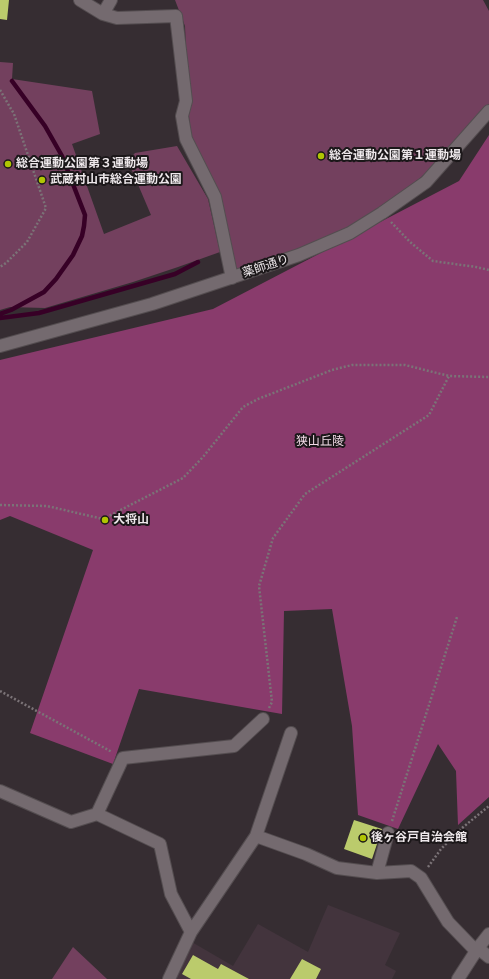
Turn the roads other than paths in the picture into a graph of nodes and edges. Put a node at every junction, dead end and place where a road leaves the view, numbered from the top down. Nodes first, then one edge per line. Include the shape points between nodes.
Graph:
1 (80, 0) edge
2 (111, 0) edge
3 (103, 14) junction
4 (489, 111) edge
5 (232, 278) junction
6 (0, 346) edge
7 (264, 719) road end
8 (291, 733) dead end
9 (0, 791) edge
10 (97, 814) junction
11 (388, 833) road end
12 (256, 836) junction
13 (377, 873) junction
14 (191, 932) junction
15 (489, 934) edge
16 (477, 950) junction
17 (489, 957) edge
18 (169, 979) edge
19 (458, 979) edge

1 - 3 street
2 - 3 street
3 - 5 street via 117,18 176,16 186,101 182,116 186,138 215,197
4 - 5 street, 薬師通り via 426,182 382,213 350,233 299,256
5 - 6 street, 薬師通り via 152,304
7 - 10 street via 234,746 123,758
8 - 12 street
9 - 10 street via 71,822
10 - 14 street via 160,844 171,894
11 - 13 street
12 - 13 street via 337,868
12 - 14 street
13 - 16 street via 411,871 421,878 448,922
14 - 18 street
15 - 16 street
16 - 17 street
16 - 19 street

